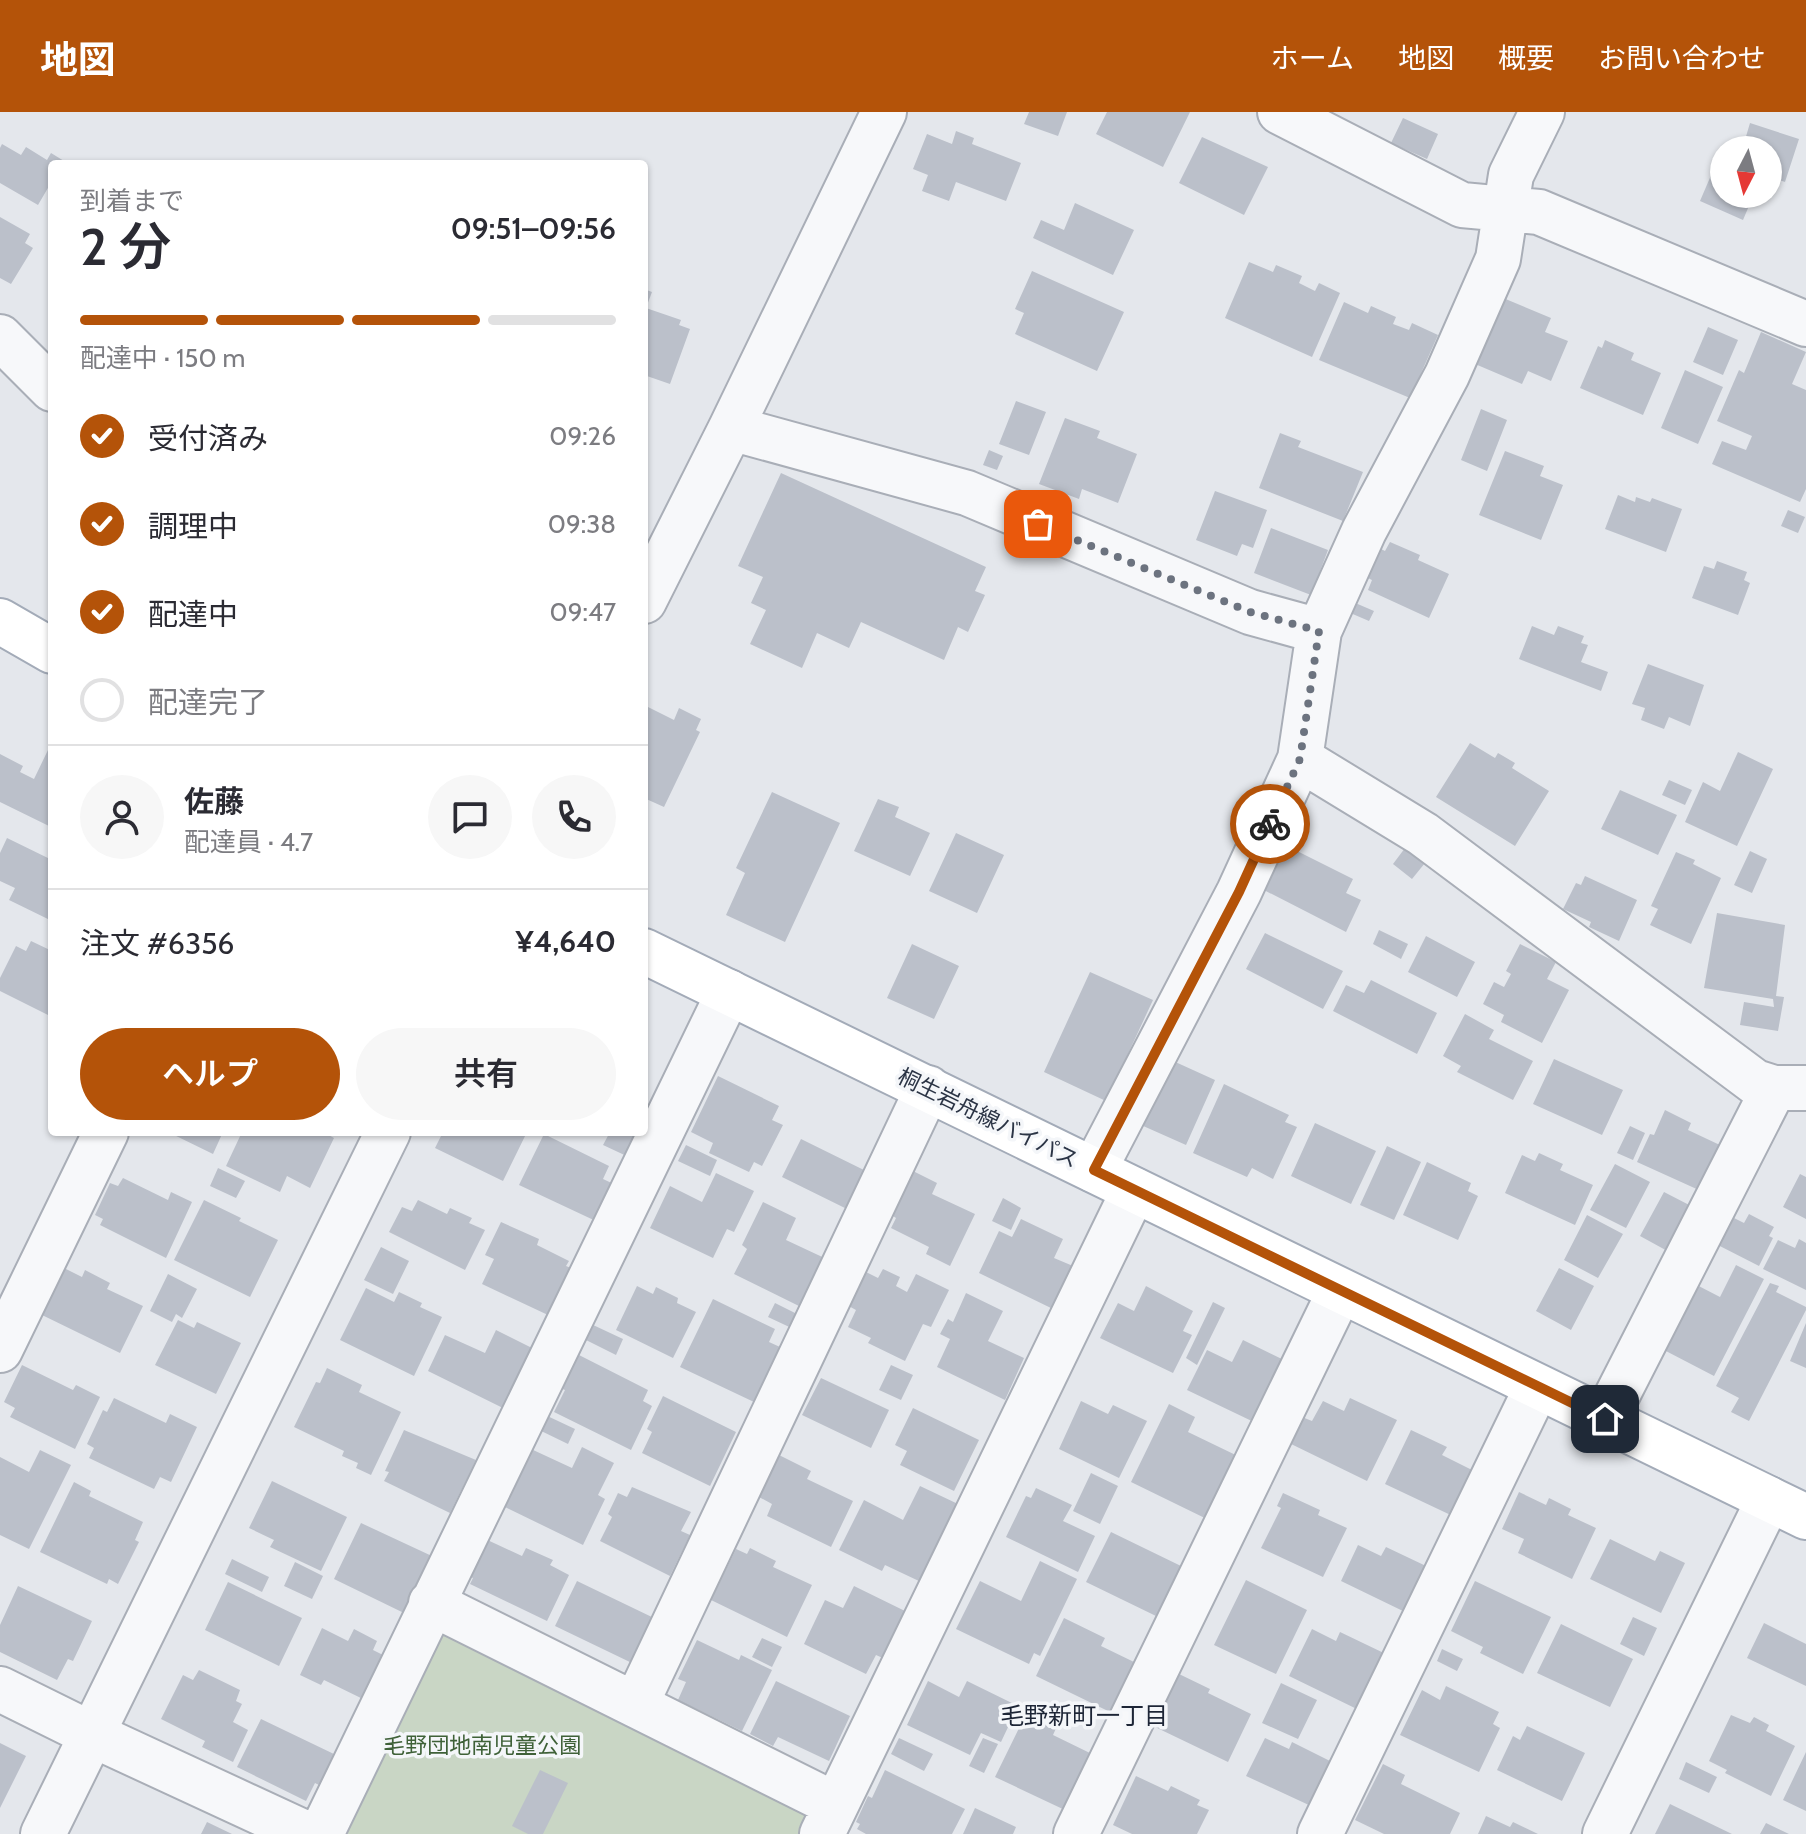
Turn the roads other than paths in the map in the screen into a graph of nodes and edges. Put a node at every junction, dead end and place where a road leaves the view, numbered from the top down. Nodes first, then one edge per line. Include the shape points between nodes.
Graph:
1 (884, 112) edge
2 (1280, 112) edge
3 (1542, 112) edge
4 (1505, 209) junction
5 (1806, 324) edge
6 (0, 337) edge
7 (48, 385) edge
8 (731, 428) junction
9 (648, 592) edge
10 (0, 621) edge
11 (1319, 631) junction
12 (48, 649) edge
13 (1300, 759) junction
14 (648, 953) edge
15 (729, 992) junction
16 (928, 1088) junction
17 (1790, 1088) edge
18 (104, 1136) edge
19 (386, 1136) edge
20 (1094, 1170) junction
21 (1134, 1190) junction
22 (1340, 1291) junction
23 (0, 1350) edge
24 (1537, 1387) junction
25 (1605, 1419) junction
26 (1788, 1508) edge
27 (431, 1603) junction
28 (0, 1689) edge
29 (636, 1704) junction
30 (91, 1734) junction
31 (829, 1820) edge
32 (43, 1834) edge
33 (307, 1834) edge
34 (321, 1834) edge
35 (1076, 1834) edge
36 (1320, 1834) edge
37 (1605, 1834) edge

1 - 8 street
2 - 4 street via 1462,205
3 - 4 street via 1511,175
4 - 5 street via 1539,212
4 - 11 street via 1498,259
6 - 7 street
8 - 9 street
8 - 11 street via 967,493 1250,612
10 - 12 main road
11 - 13 street
13 - 17 street via 1423,834 1734,1068 1755,1082
13 - 20 street via 1239,892
14 - 15 main road, 桐生岩舟線バイパス
15 - 16 main road, 桐生岩舟線バイパス
15 - 27 street
16 - 20 main road, 桐生岩舟線バイパス
16 - 29 street
17 - 25 street
18 - 23 street
19 - 30 street
20 - 21 main road, 桐生岩舟線バイパス
21 - 22 main road, 桐生岩舟線バイパス
21 - 31 street
22 - 24 main road, 桐生岩舟線バイパス
22 - 35 street
24 - 25 main road, 桐生岩舟線バイパス
24 - 36 street
25 - 26 main road, 桐生岩舟線バイパス
26 - 37 street
27 - 29 street
27 - 34 street
28 - 30 street
29 - 31 street
30 - 32 street
30 - 33 street

